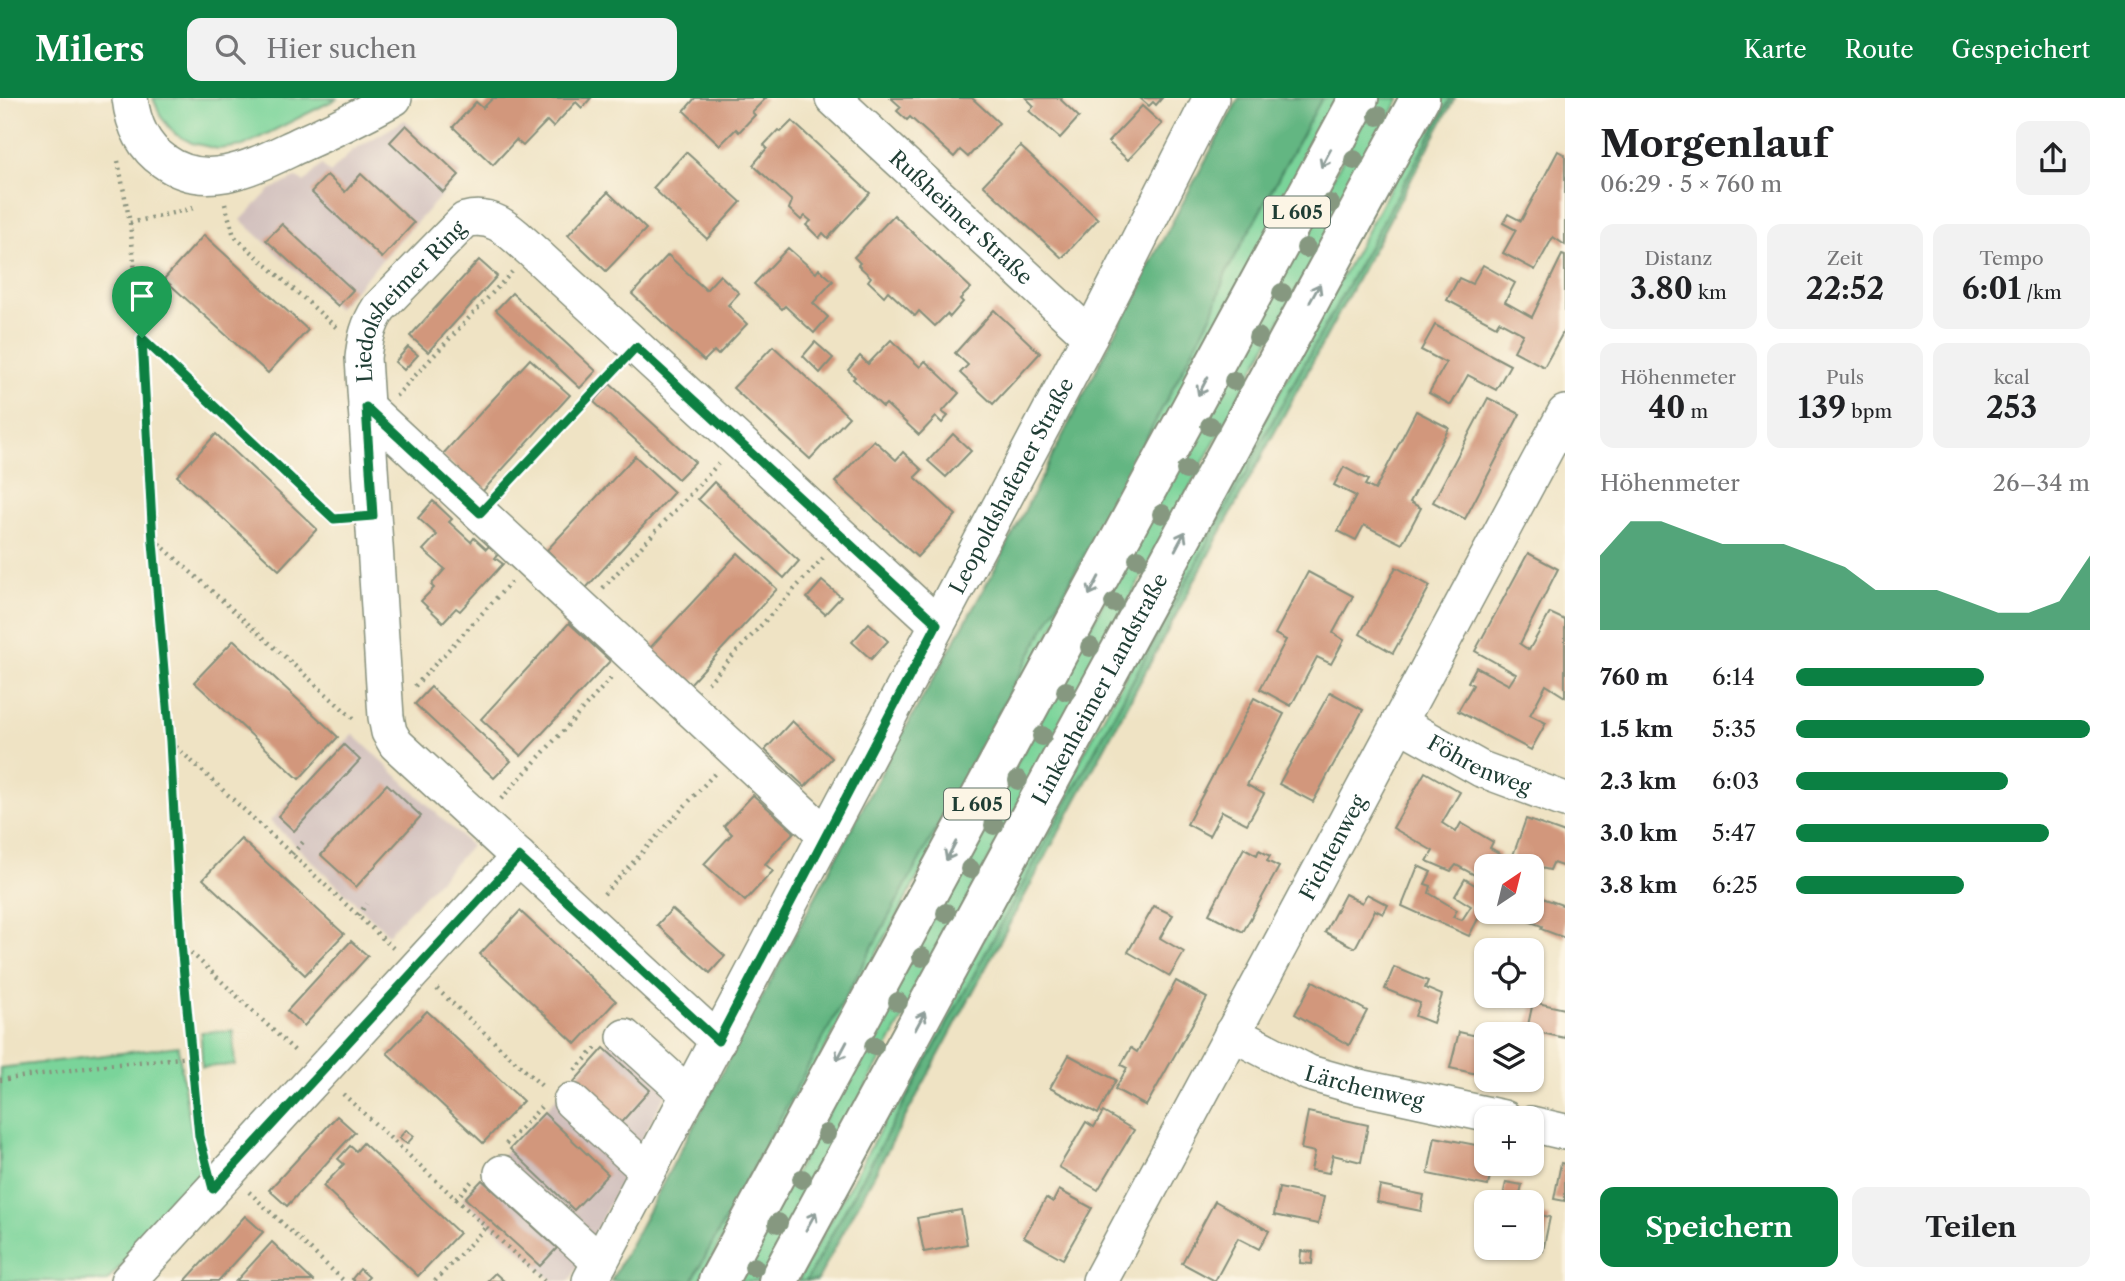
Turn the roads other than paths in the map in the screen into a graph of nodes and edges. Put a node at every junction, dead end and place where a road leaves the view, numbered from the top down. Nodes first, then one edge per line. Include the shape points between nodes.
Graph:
1 (394, 98) edge
2 (833, 98) edge
3 (1212, 98) edge
4 (1359, 98) edge
5 (1420, 98) edge
6 (130, 100) edge
7 (1090, 336) junction
8 (371, 412) junction
9 (1562, 426) edge
10 (937, 624) junction
11 (1399, 723) junction
12 (1565, 800) edge
13 (827, 835) junction
14 (519, 857) junction
15 (1232, 1033) junction
16 (625, 1037) dead end
17 (718, 1041) junction
18 (690, 1095) junction
19 (561, 1098) road end
20 (1474, 1112) edge
21 (1544, 1127) edge
22 (1565, 1132) edge
23 (648, 1171) junction
24 (502, 1173) dead end
25 (595, 1272) edge
26 (128, 1281) edge
27 (718, 1281) edge
28 (778, 1281) edge
29 (1100, 1281) edge

1 - 6 street via 248,169 208,176 175,169 150,150 140,137
2 - 7 street, Rußheimer Straße
3 - 7 street, Leopoldshafener Straße
4 -> 27 main road, L 605
28 -> 5 main road, Linkenheimer Landstraße / L 605
7 - 10 street, Leopoldshafener Straße
8 - 10 street, Liedolsheimer Ring via 363,358 369,323 466,220 486,217 531,250
8 - 13 street
8 - 14 street, Liedolsheimer Ring via 373,516 388,724 396,744
9 - 11 street, Fichtenweg
10 - 13 street, Leopoldshafener Straße
11 - 12 street, Föhrenweg via 1481,769
11 - 15 street, Fichtenweg
13 - 17 street, Leopoldshafener Straße
14 - 17 street
14 - 26 street
15 - 20 street, Lärchenweg via 1309,1073
15 - 29 street, Fichtenweg
16 - 18 street
17 - 18 street, Leopoldshafener Straße
18 - 23 street, Leopoldshafener Straße
19 - 23 street
21 - 22 street
23 - 25 street, Leopoldshafener Straße
24 - 25 street

